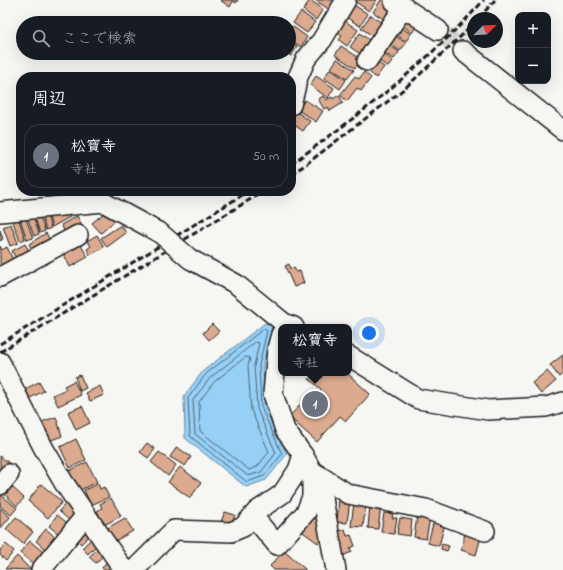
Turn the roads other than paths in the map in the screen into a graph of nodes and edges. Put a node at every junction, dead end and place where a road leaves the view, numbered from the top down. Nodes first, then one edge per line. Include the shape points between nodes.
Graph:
1 (346, 0) edge
2 (398, 4) edge
3 (438, 30) tunnel mouth
4 (463, 51) tunnel mouth
5 (367, 62) dead end
6 (296, 85) edge
7 (563, 130) edge
8 (0, 212) edge
9 (78, 235) dead end
10 (0, 277) edge
11 (281, 324) edge
12 (278, 346) edge
13 (352, 358) edge
14 (2, 366) edge
15 (563, 402) edge
16 (310, 466) junction
17 (86, 515) junction
18 (253, 516) junction
19 (485, 531) dead end
20 (41, 570) edge
21 (124, 570) edge
22 (134, 570) edge
23 (336, 570) edge

1 - 6 street via 322,40 306,60
2 - 3 street
2 - 5 street
4 - 7 street
8 - 11 street, bridge via 103,202 160,233 190,259 236,284
9 - 10 street
12 - 16 street via 273,394 285,430
13 - 15 street via 418,399 488,410 546,407
14 - 17 street via 43,447
16 - 18 street via 298,470 282,494
16 - 18 street via 312,497 306,512 277,544
16 - 19 street via 348,494 426,509
16 - 23 street via 324,499
17 - 20 street
17 - 21 street
18 - 22 street via 243,527 231,532 174,530

